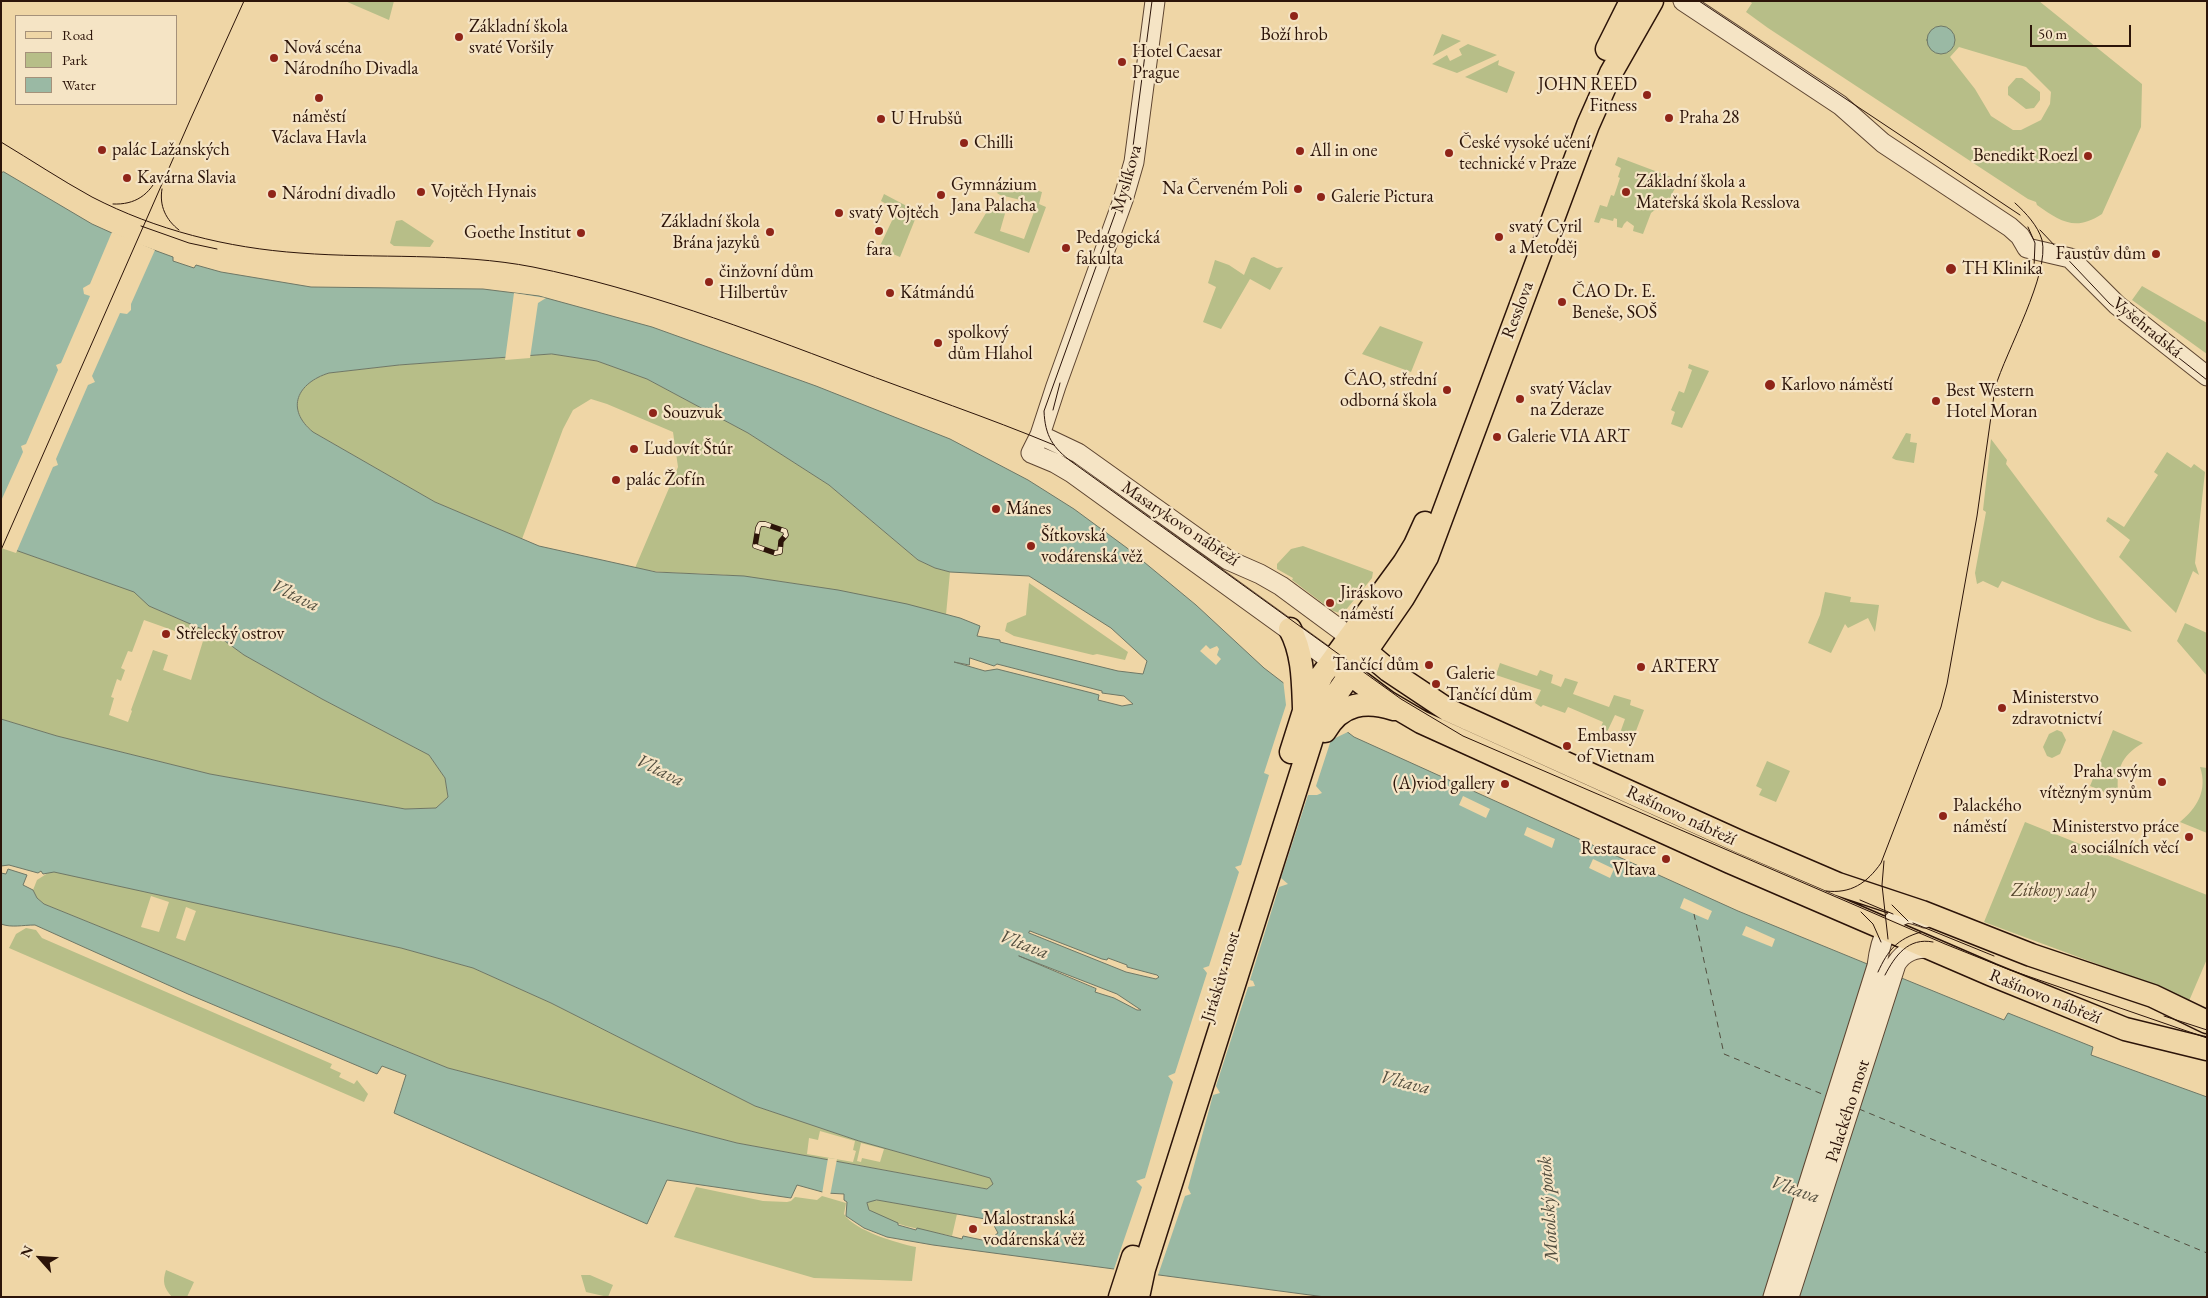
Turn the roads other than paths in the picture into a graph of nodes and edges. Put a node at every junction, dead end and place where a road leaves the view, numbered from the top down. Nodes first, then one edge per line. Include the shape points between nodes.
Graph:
1 (1155, 1) edge
2 (1631, 1) edge
3 (1652, 1) edge
4 (1683, 1) edge
5 (2207, 376) edge
6 (1040, 436) junction
7 (1031, 454) joint
8 (1412, 566) junction
9 (1290, 629) junction
10 (1350, 637) junction
11 (1367, 652) junction
12 (1327, 668) junction
13 (1346, 682) junction
14 (1304, 711) junction
15 (1404, 714) junction
16 (1298, 777) junction
17 (1881, 941) junction
18 (1930, 948) junction
19 (2012, 948) junction
20 (2207, 1022) edge
21 (2207, 1049) edge
22 (1120, 1297) edge
23 (1138, 1297) edge
24 (1773, 1297) edge
25 (1789, 1297) edge

1 - 6 street, Myslíkova via 1134,162
2 - 8 main road, Resslova via 1586,94 1423,528
3 - 8 main road, Resslova via 1610,73
4 - 5 street, Vyšehradská via 1840,105 1883,142 2010,227 2027,248 2070,258 2127,314
6 - 7 street, Myslíkova
6 - 10 street, Masarykovo nábřeží via 1078,453 1231,562 1280,586
7 - 9 street, Masarykovo nábřeží via 1072,473
8 - 10 main road
8 - 11 main road
9 - 12 street, Masarykovo nábřeží
9 - 14 main road via 1300,657
10 - 11 main road, Masarykovo nábřeží
10 - 12 main road
11 - 13 main road
11 - 19 main road, Rašínovo nábřeží via 1434,702 1463,718 1838,884 1922,912
12 - 13 main road, Masarykovo nábřeží
12 - 14 main road, Jiráskův most
13 - 15 main road, Rašínovo nábřeží
13 - 16 main road, Jiráskův most via 1317,725
14 - 22 main road, Jiráskův most
15 - 16 main road via 1379,705 1341,710
15 - 17 main road, Rašínovo nábřeží via 1860,918
16 - 23 main road, Jiráskův most
17 - 18 main road, Rašínovo nábřeží
17 - 19 street, Rašínovo nábřeží via 1900,917 1911,914
17 - 24 street, Palackého most
18 - 21 main road, Rašínovo nábřeží via 2125,1029
18 - 25 street, Palackého most via 1907,952 1891,976
19 - 20 main road, Rašínovo nábřeží via 2128,986

